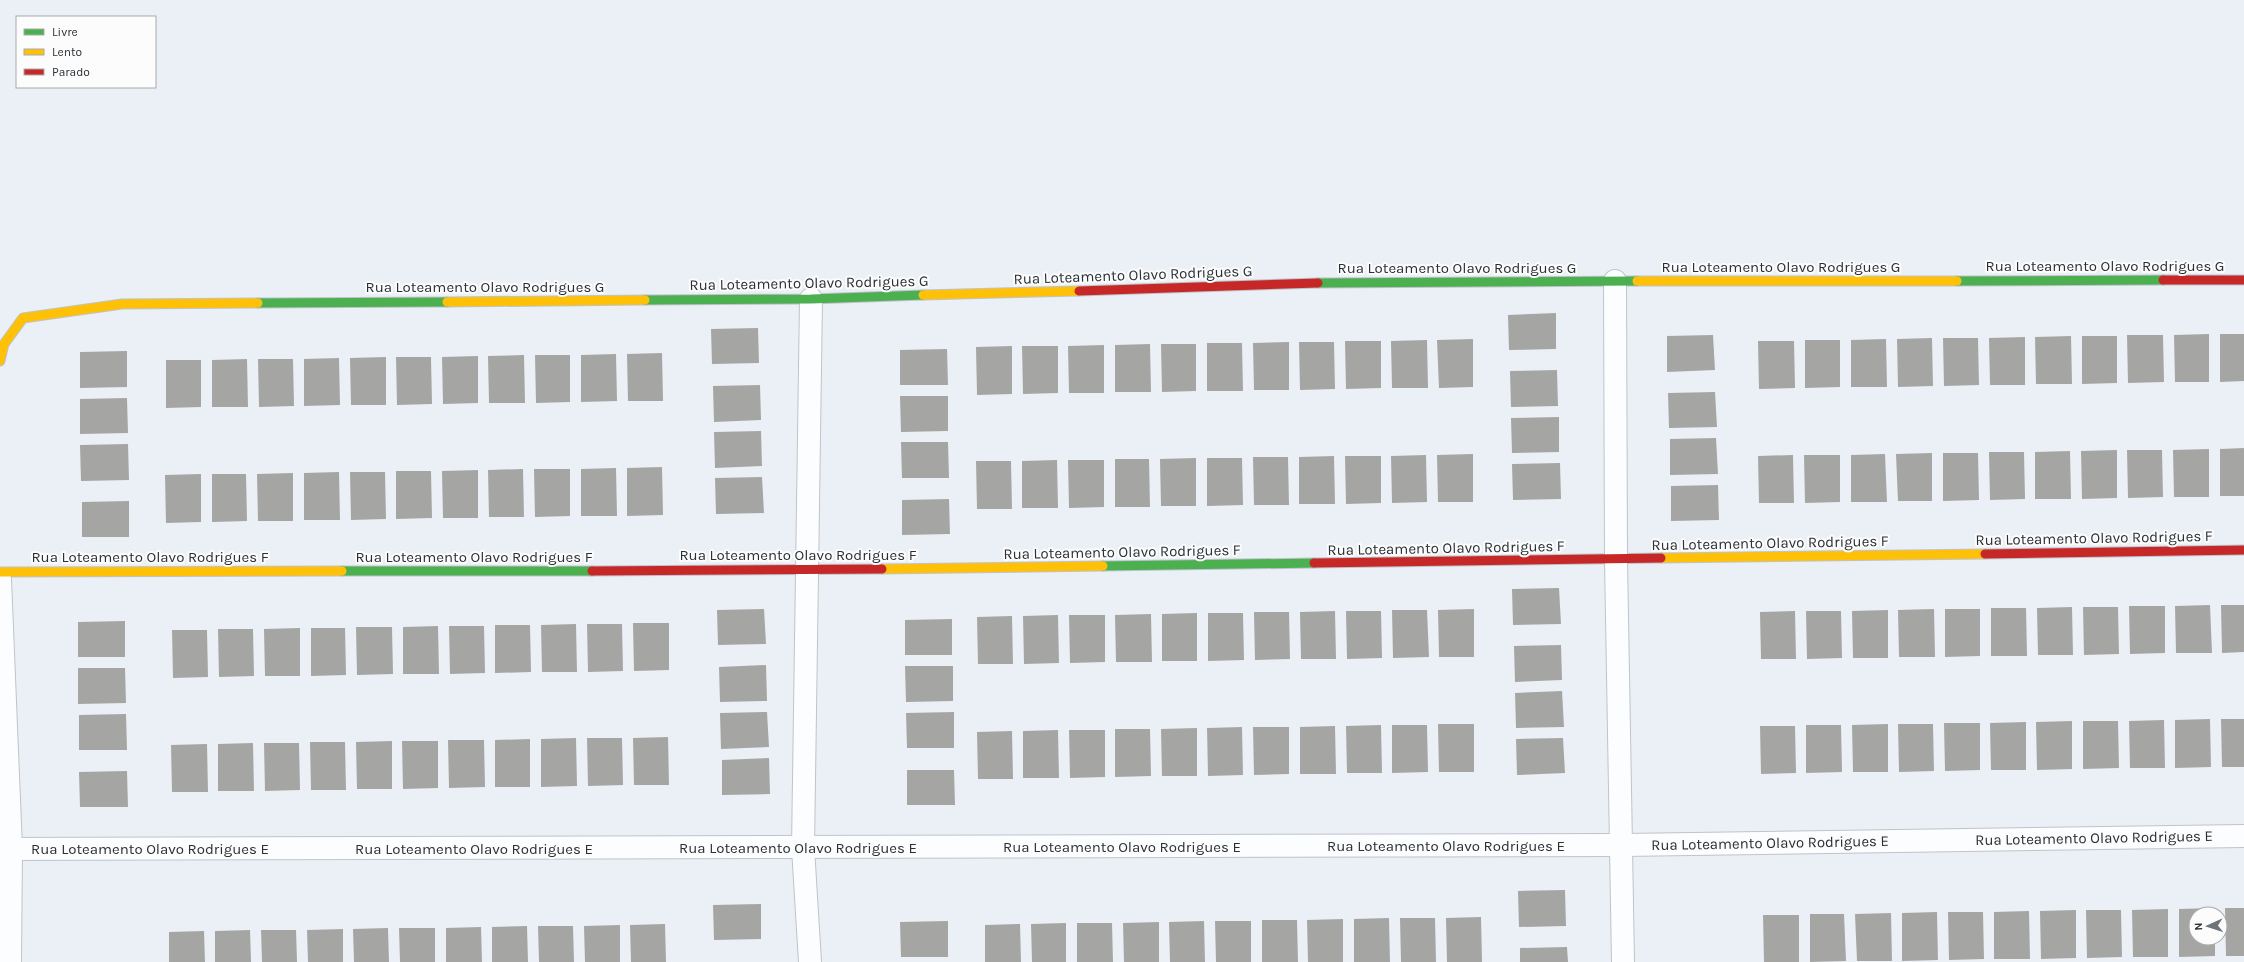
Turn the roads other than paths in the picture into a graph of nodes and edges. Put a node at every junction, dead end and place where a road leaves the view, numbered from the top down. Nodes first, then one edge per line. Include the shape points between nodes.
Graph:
1 (2244, 280) edge
2 (1616, 281) junction
3 (811, 299) junction
4 (0, 361) edge
5 (2244, 550) edge
6 (1616, 559) junction
7 (808, 570) junction
8 (0, 572) edge
9 (0, 579) edge
10 (2244, 836) edge
11 (1622, 845) junction
12 (803, 848) junction
13 (6, 849) edge
14 (10, 962) edge
15 (810, 962) edge
16 (1622, 962) edge

1 - 2 street, Rua Loteamento Olavo Rodrigues G
2 - 3 street, Rua Loteamento Olavo Rodrigues G via 1353,282
2 - 6 street
3 - 4 street, Rua Loteamento Olavo Rodrigues G via 122,304 23,318 4,344
3 - 7 street
5 - 6 street, Rua Loteamento Olavo Rodrigues F
6 - 7 street, Rua Loteamento Olavo Rodrigues F
6 - 11 street
7 - 8 street, Rua Loteamento Olavo Rodrigues F
7 - 12 street
9 - 13 street
10 - 11 street, Rua Loteamento Olavo Rodrigues E
11 - 12 street, Rua Loteamento Olavo Rodrigues E
11 - 16 street
12 - 13 street, Rua Loteamento Olavo Rodrigues E
12 - 15 street
13 - 14 street

